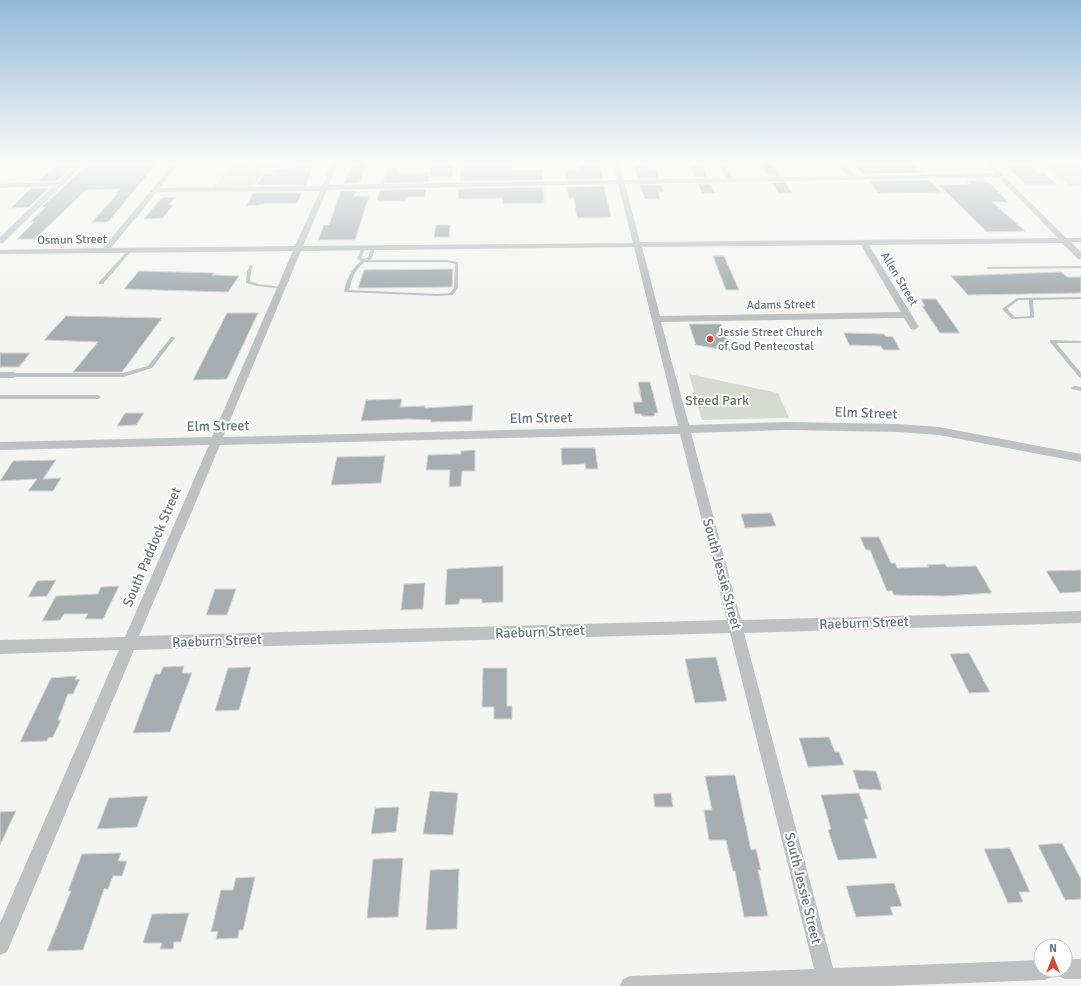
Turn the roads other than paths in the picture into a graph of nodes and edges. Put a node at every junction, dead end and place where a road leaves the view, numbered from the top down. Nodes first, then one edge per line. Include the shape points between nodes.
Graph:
1 (33, 209) edge
2 (139, 209) edge
3 (315, 209) edge
4 (628, 209) edge
5 (1033, 209) edge
6 (1081, 240) edge
7 (0, 241) edge
8 (1064, 241) junction
9 (864, 243) junction
10 (637, 246) junction
11 (363, 248) junction
12 (373, 248) junction
13 (298, 249) junction
14 (105, 251) junction
15 (130, 251) junction
16 (0, 252) edge
17 (1081, 258) edge
18 (364, 261) junction
19 (251, 266) dead end
20 (1081, 267) edge
21 (988, 268) dead end
22 (101, 283) dead end
23 (281, 288) junction
24 (1081, 298) edge
25 (1031, 299) junction
26 (907, 315) junction
27 (656, 319) junction
28 (914, 327) dead end
29 (173, 338) dead end
30 (1081, 342) edge
31 (0, 375) edge
32 (14, 375) joint
33 (1081, 376) edge
34 (1074, 388) dead end
35 (1081, 389) edge
36 (0, 397) edge
37 (98, 397) dead end
38 (685, 429) junction
39 (215, 441) junction
40 (0, 446) edge
41 (1081, 458) edge
42 (1081, 617) edge
43 (736, 627) junction
44 (128, 643) junction
45 (0, 647) edge
46 (0, 945) edge
47 (1033, 971) edge
48 (827, 982) edge
49 (630, 986) edge

1 - 7 street
2 - 14 street
3 - 13 street, South Paddock Street
4 - 10 street, South Jessie Street
5 - 8 street
6 - 8 street, Osmun Street
8 - 9 street, Osmun Street
8 - 17 street
9 - 10 street, Osmun Street
9 - 26 street, Allen Street
10 - 12 street, Osmun Street
10 - 27 street, South Jessie Street
11 - 12 street, Osmun Street
11 - 13 street, Osmun Street
11 - 18 lane via 359,259
12 - 18 lane via 370,258
13 - 15 street, Osmun Street
13 - 23 street, South Paddock Street
14 - 15 street, Osmun Street
14 - 16 street, Osmun Street
15 - 22 lane
18 - 18 lane via 457,263 456,288 451,294 437,295 346,291 352,272
19 - 23 lane via 248,282
20 - 21 lane
23 - 39 street, South Paddock Street
24 - 25 lane
25 - 25 lane via 1032,317 1014,318 1004,308 1017,299
26 - 27 street, Adams Street
26 - 28 street, Allen Street
27 - 38 street, South Jessie Street
29 - 32 lane via 150,367 123,375
30 - 33 lane via 1052,341
31 - 32 street
34 - 35 lane
36 - 37 lane
38 - 39 street, Elm Street
38 - 41 street, Elm Street via 793,426 931,431
38 - 43 street, South Jessie Street
39 - 40 street, Elm Street
39 - 44 street, South Paddock Street
42 - 43 street, Raeburn Street
43 - 44 street, Raeburn Street
43 - 48 street, South Jessie Street
44 - 45 street, Raeburn Street
44 - 46 street, South Paddock Street
47 - 48 street
48 - 49 street

